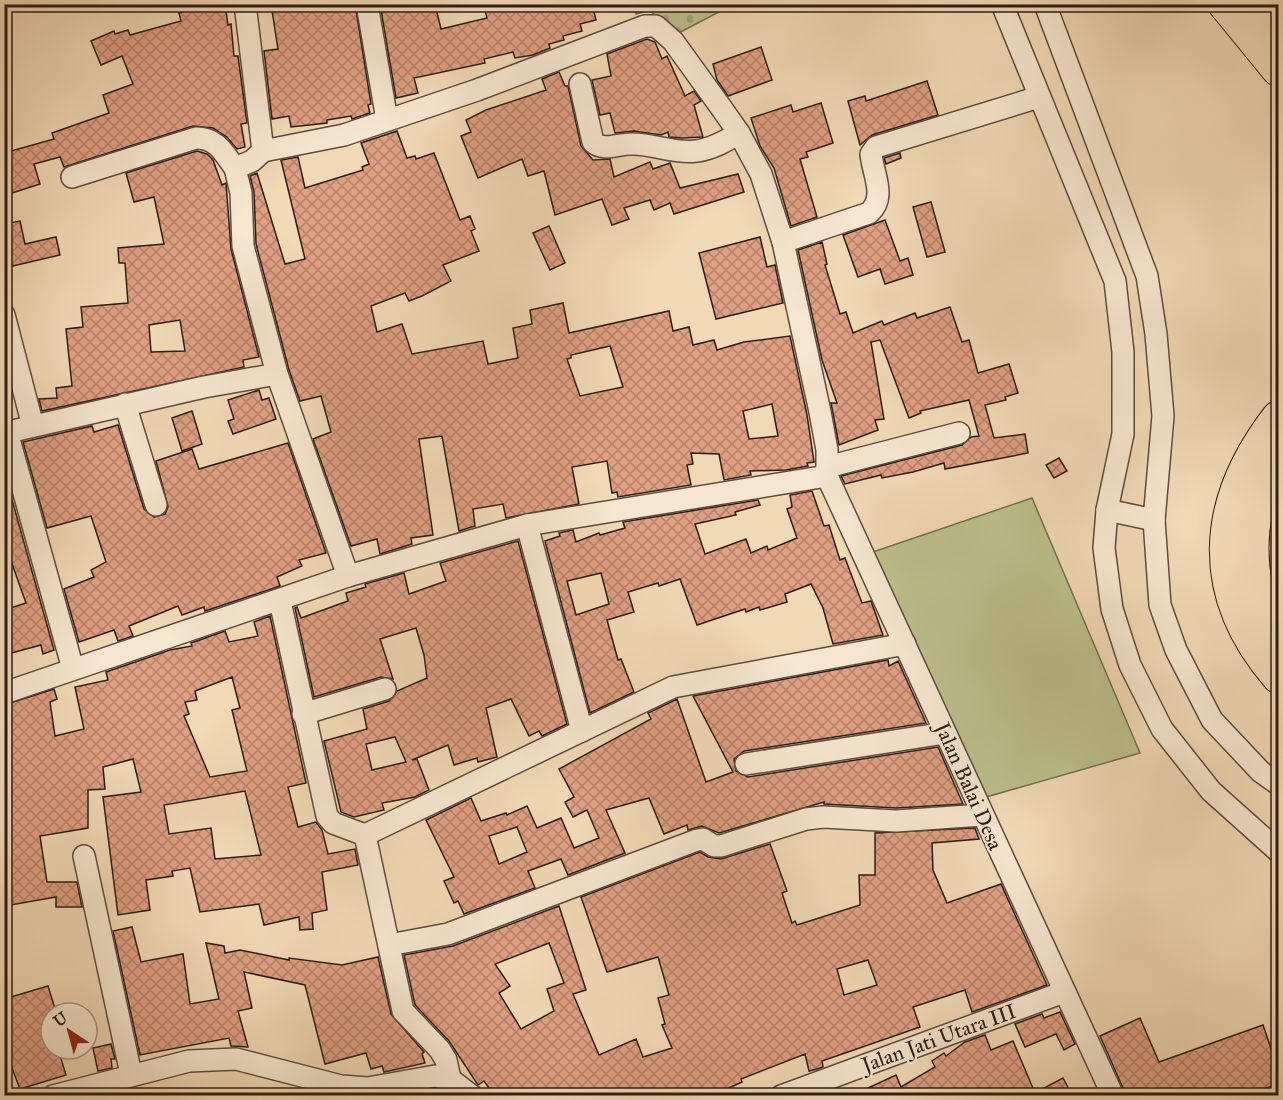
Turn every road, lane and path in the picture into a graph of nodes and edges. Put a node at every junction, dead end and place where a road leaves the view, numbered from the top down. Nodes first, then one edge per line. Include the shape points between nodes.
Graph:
1 (245, 4) edge
2 (367, 4) edge
3 (1002, 4) edge
4 (1045, 4) edge
5 (1224, 4) edge
6 (1261, 4) edge
7 (1278, 25) edge
8 (1278, 70) edge
9 (580, 84) dead end
10 (1039, 97) junction
11 (387, 120) junction
12 (739, 133) junction
13 (263, 151) junction
14 (235, 168) junction
15 (72, 177) dead end
16 (783, 242) junction
17 (4, 315) edge
18 (277, 374) junction
19 (125, 404) junction
20 (1278, 417) edge
21 (33, 426) junction
22 (6, 432) edge
23 (959, 433) dead end
24 (1278, 459) edge
25 (827, 471) junction
26 (156, 505) dead end
27 (1107, 510) junction
28 (1154, 519) junction
29 (527, 525) junction
30 (348, 576) junction
31 (280, 601) junction
32 (1278, 635) edge
33 (905, 644) junction
34 (73, 669) junction
35 (1278, 677) edge
36 (385, 690) dead end
37 (4, 693) edge
38 (303, 714) junction
39 (582, 731) junction
40 (945, 733) junction
41 (746, 764) dead end
42 (1278, 783) edge
43 (982, 815) junction
44 (365, 835) junction
45 (1278, 851) edge
46 (84, 856) dead end
47 (389, 945) junction
48 (1064, 992) junction
49 (131, 1074) junction
50 (450, 1079) junction
51 (53, 1095) edge
52 (472, 1095) edge
53 (781, 1095) edge
54 (1113, 1095) edge

1 - 13 street
2 - 11 street
3 - 10 street
4 - 28 street via 1147,276 1163,416
5 - 8 highway
6 - 7 highway
9 - 12 street via 593,142 602,148 629,144 697,151
10 - 16 street via 876,147 871,154 879,198 876,207 869,213
10 - 27 street via 1115,281 1123,352 1123,434
11 - 12 street, Jalan Balai Desa via 645,26 656,26 674,41
11 - 13 street via 344,135
12 - 16 street, Jalan Balai Desa via 761,174
13 - 14 street
14 - 15 street via 215,142 196,138
14 - 18 street via 243,246
16 - 25 street, Jalan Balai Desa via 820,412
17 - 21 street
18 - 19 street
18 - 30 street
19 - 21 street
19 - 26 street
20 - 35 highway via 1239,480 1226,543 1229,582 1238,613 1259,654
21 - 22 street
22 - 34 street
23 - 25 street
24 - 32 highway via 1260,500 1252,540 1260,595
25 - 29 street
25 - 33 street, Jalan Balai Desa
27 - 28 street
27 - 45 street via 1104,548 1112,609 1130,665 1162,729 1212,791
28 - 42 street via 1161,605 1176,650 1212,720 1261,772
29 - 30 street
29 - 39 street
30 - 31 street
31 - 34 street
31 - 38 street
33 - 39 street via 673,687
33 - 40 street, Jalan Balai Desa
34 - 37 street
36 - 38 street
38 - 44 street via 327,816 333,823
39 - 44 street
40 - 41 street
40 - 43 street, Jalan Balai Desa
43 - 47 street via 896,821 823,817 721,846 697,840 459,930
43 - 48 street, Jalan Balai Desa
44 - 47 street
46 - 49 street
47 - 50 street via 403,1011 446,1060
48 - 53 street, Jalan Jati Utara III
48 - 54 street, Jalan Balai Desa
49 - 50 street via 189,1061 236,1059 341,1086 368,1088 435,1076
49 - 51 street
50 - 52 street

